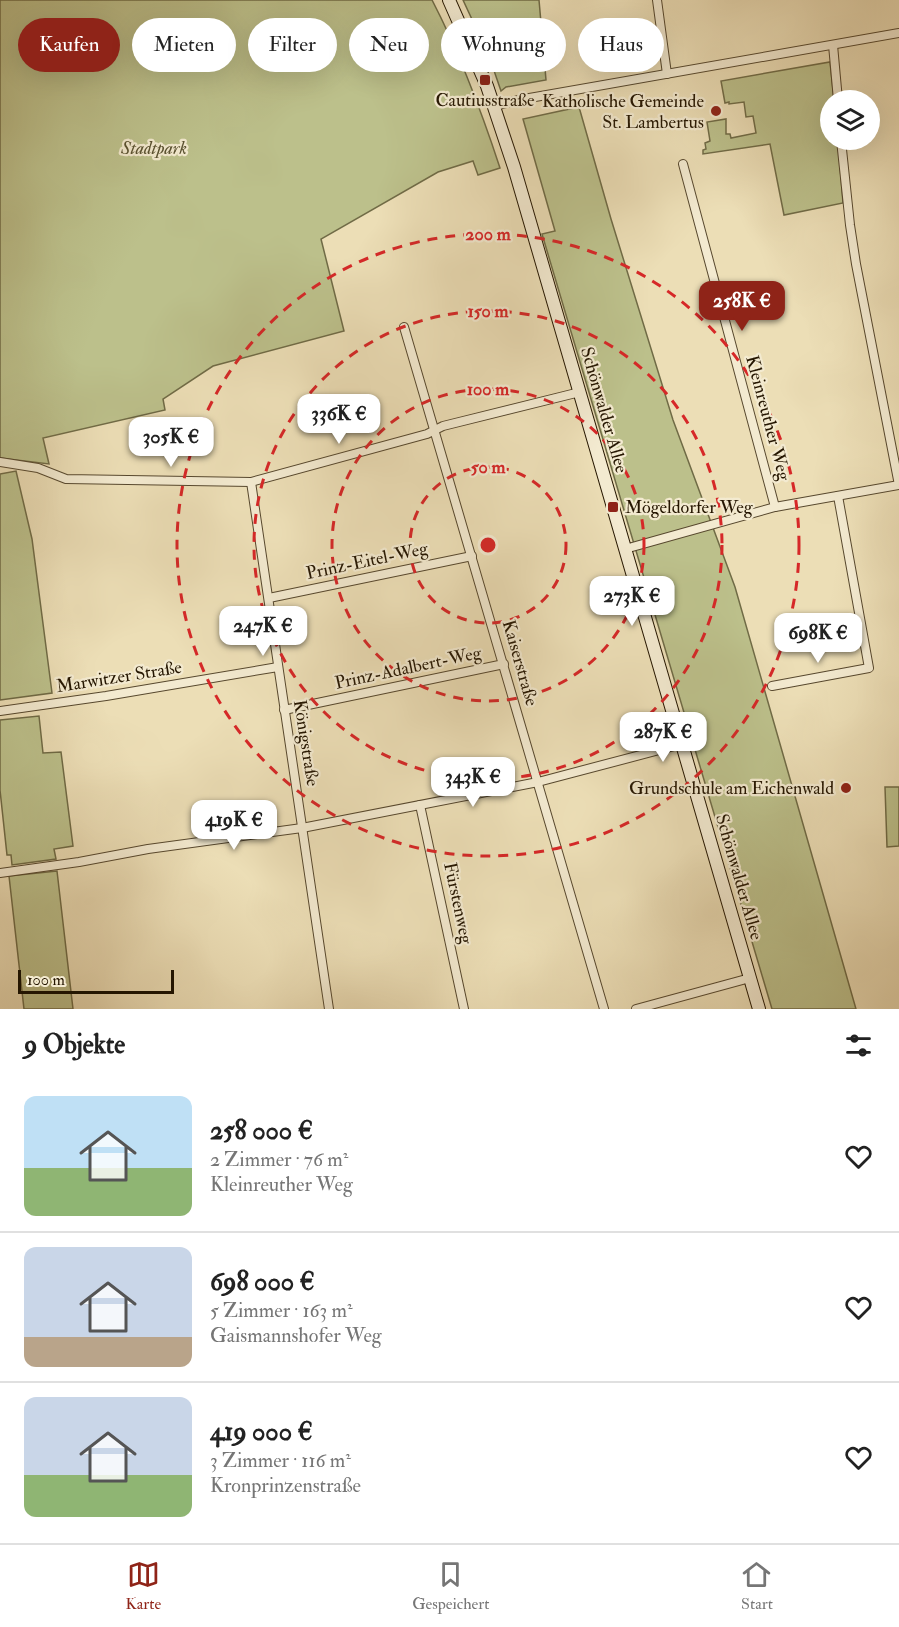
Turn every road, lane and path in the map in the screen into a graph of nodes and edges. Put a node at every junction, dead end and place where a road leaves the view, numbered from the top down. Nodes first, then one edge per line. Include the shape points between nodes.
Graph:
1 (449, 0) edge
2 (657, 0) edge
3 (899, 33) edge
4 (832, 45) junction
5 (667, 74) junction
6 (837, 90) edge
7 (495, 106) junction
8 (843, 150) edge
9 (683, 164) dead end
10 (404, 327) dead end
11 (580, 392) junction
12 (435, 430) junction
13 (0, 462) edge
14 (251, 482) junction
15 (899, 485) edge
16 (838, 496) junction
17 (775, 507) junction
18 (625, 549) junction
19 (472, 556) junction
20 (268, 598) junction
21 (504, 664) junction
22 (278, 667) junction
23 (772, 686) dead end
24 (284, 710) junction
25 (0, 711) edge
26 (682, 744) junction
27 (538, 782) junction
28 (420, 805) junction
29 (302, 828) junction
30 (0, 873) edge
31 (750, 978) junction
32 (329, 1009) edge
33 (464, 1009) edge
34 (604, 1009) edge
35 (636, 1009) edge
36 (759, 1009) edge

1 - 7 main road, Schönwalder Allee
2 - 5 street
3 - 4 street
4 - 5 street
4 - 6 street
5 - 7 street
7 - 11 main road, Schönwalder Allee
8 - 15 street via 856,264
9 - 17 street, Kleinreuther Weg
10 - 12 street, Kaiserstraße
11 - 12 street
11 - 18 main road, Schönwalder Allee
12 - 14 street
12 - 19 street, Kaiserstraße
13 - 14 street via 38,468 66,479
14 - 20 street, Königstraße
15 - 16 street
16 - 17 street
16 - 23 street via 869,668
17 - 18 street
18 - 26 main road, Schönwalder Allee
19 - 20 street, Prinz-Eitel-Weg
19 - 21 street, Kaiserstraße
20 - 22 street, Königstraße
21 - 24 street, Prinz-Adalbert-Weg
21 - 27 street, Kaiserstraße
22 - 24 street, Königstraße
22 - 25 street, Marwitzer Straße
24 - 29 street, Königstraße
26 - 27 street
26 - 31 main road, Schönwalder Allee
27 - 28 street
27 - 34 street, Kaiserstraße
28 - 29 street
28 - 33 street, Fürstenweg
29 - 30 street
29 - 32 street, Königstraße
31 - 35 street
31 - 36 main road, Schönwalder Allee

